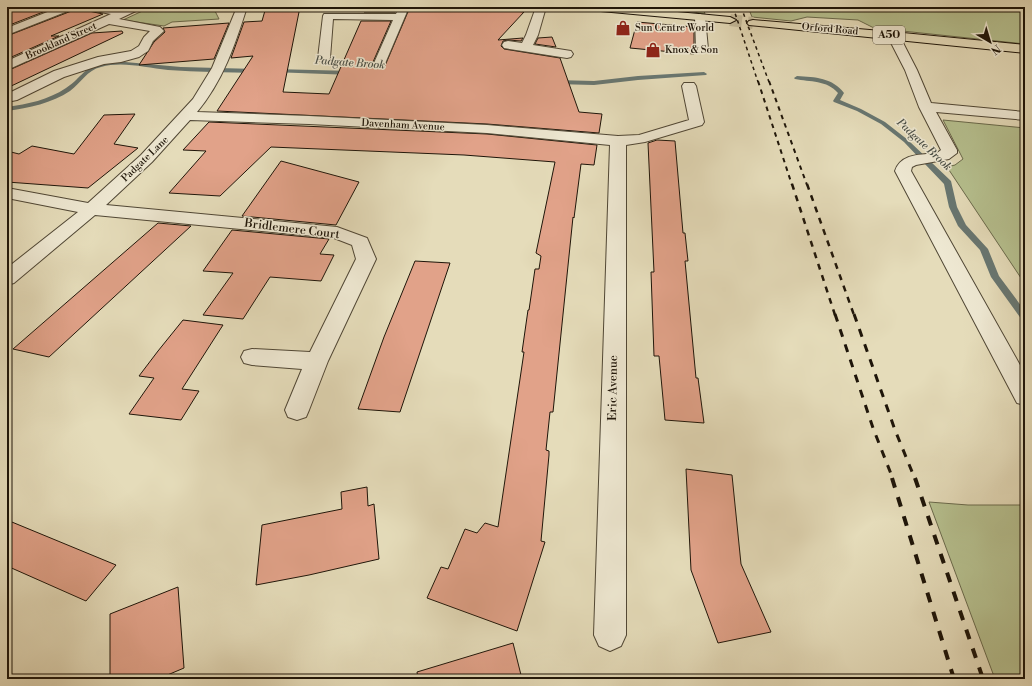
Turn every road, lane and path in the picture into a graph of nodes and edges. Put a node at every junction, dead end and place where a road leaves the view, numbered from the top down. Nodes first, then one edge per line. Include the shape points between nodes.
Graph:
1 (69, 7) edge
2 (88, 7) edge
3 (136, 7) edge
4 (231, 7) edge
5 (242, 7) edge
6 (541, 7) edge
7 (590, 7) edge
8 (329, 11) edge
9 (402, 12) edge
10 (123, 13) junction
11 (700, 18) junction
12 (108, 20) junction
13 (730, 20) tunnel mouth
14 (237, 21) junction
15 (753, 23) tunnel mouth
16 (7, 32) edge
17 (893, 35) junction
18 (508, 45) dead end
19 (525, 48) junction
20 (702, 49) dead end
21 (1025, 49) edge
22 (567, 54) dead end
23 (324, 58) dead end
24 (380, 63) dead end
25 (8, 65) edge
26 (59, 74) junction
27 (689, 86) dead end
28 (12, 97) dead end
29 (926, 107) junction
30 (187, 116) junction
31 (1025, 116) edge
32 (618, 141) junction
33 (7, 193) edge
34 (92, 209) junction
35 (7, 278) edge
36 (252, 357) dead end
37 (317, 361) junction
38 (1025, 396) edge
39 (297, 410) dead end
40 (610, 635) dead end

1 - 16 street
2 - 10 street
3 - 10 street, Brookland Street
4 - 14 street
5 - 14 street, Padgate Lane
6 - 19 street
7 - 11 main road
8 - 9 street
8 - 23 street
9 - 24 street
10 - 12 street, Brookland Street
11 - 13 main road
11 - 20 street
12 - 25 street, Brookland Street
12 - 26 street via 158,30 148,39 144,48 135,54 102,60
14 - 30 street, Padgate Lane via 218,70
15 - 17 main road, Orford Road / A50
17 - 21 main road, Orford Road / A50
17 - 29 street
18 - 19 street
19 - 22 street
25 - 26 street
26 - 28 street
27 - 32 street, Davenham Avenue via 697,122 640,139
29 - 31 street
29 - 38 street via 949,150 946,155 905,165 905,176
30 - 32 street, Davenham Avenue via 487,129
30 - 34 street, Padgate Lane via 147,159
32 - 40 street, Eric Avenue
33 - 34 street, Bridlemere Court
34 - 35 street, Padgate Lane
34 - 37 street, Bridlemere Court via 337,233 360,242 366,259
36 - 37 street
37 - 39 street, Bridlemere Court

